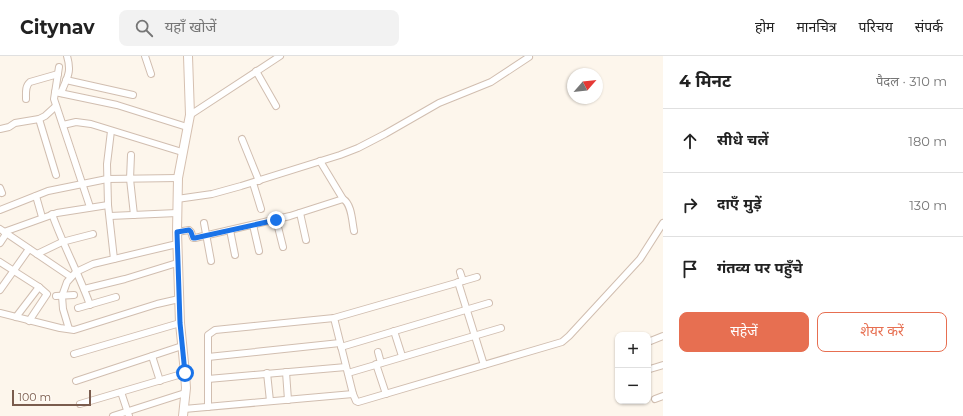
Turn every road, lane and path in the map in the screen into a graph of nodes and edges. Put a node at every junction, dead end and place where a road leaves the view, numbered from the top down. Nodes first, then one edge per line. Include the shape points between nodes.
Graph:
1 (66, 56) edge
2 (145, 56) edge
3 (188, 56) edge
4 (280, 56) edge
5 (529, 57) edge
6 (59, 67) dead end
7 (256, 71) junction
8 (58, 74) junction
9 (151, 74) dead end
10 (66, 80) junction
11 (58, 93) junction
12 (133, 95) dead end
13 (26, 99) dead end
14 (56, 106) junction
15 (276, 106) dead end
16 (190, 115) junction
17 (39, 119) junction
18 (62, 125) junction
19 (187, 127) junction
20 (0, 130) edge
21 (112, 131) junction
22 (242, 139) dead end
23 (182, 152) junction
24 (131, 155) dead end
25 (320, 161) junction
26 (56, 175) dead end
27 (178, 178) junction
28 (107, 179) junction
29 (130, 179) junction
30 (256, 182) junction
31 (82, 184) junction
32 (36, 196) junction
33 (177, 199) junction
34 (343, 199) junction
35 (108, 205) junction
36 (90, 208) junction
37 (261, 209) dead end
38 (0, 210) edge
39 (177, 212) junction
40 (300, 213) junction
41 (52, 214) junction
42 (134, 215) junction
43 (110, 216) junction
44 (42, 218) junction
45 (276, 220) junction
46 (204, 223) dead end
47 (663, 223) edge
48 (253, 225) junction
49 (230, 230) junction
50 (354, 231) dead end
51 (3, 232) edge
52 (177, 232) junction
53 (93, 234) dead end
54 (206, 236) junction
55 (306, 240) dead end
56 (62, 242) junction
57 (0, 243) edge
58 (177, 244) junction
59 (283, 247) dead end
60 (28, 249) junction
61 (259, 251) dead end
62 (37, 254) junction
63 (235, 255) dead end
64 (114, 259) junction
65 (211, 261) dead end
66 (0, 262) edge
67 (177, 263) junction
68 (14, 270) junction
69 (76, 272) junction
70 (460, 272) dead end
71 (477, 277) dead end
72 (71, 278) junction
73 (460, 282) junction
74 (38, 287) junction
75 (84, 289) junction
76 (0, 290) edge
77 (74, 295) dead end
78 (59, 296) junction
79 (116, 298) dead end
80 (179, 300) junction
81 (489, 303) dead end
82 (90, 305) junction
83 (78, 308) dead end
84 (466, 310) junction
85 (0, 312) edge
86 (16, 318) junction
87 (334, 318) junction
88 (29, 321) junction
89 (180, 323) junction
90 (501, 328) dead end
91 (69, 329) junction
92 (394, 331) junction
93 (474, 335) junction
94 (663, 336) edge
95 (651, 341) edge
96 (340, 345) junction
97 (182, 346) junction
98 (378, 352) dead end
99 (74, 354) dead end
100 (152, 356) junction
101 (402, 356) junction
102 (208, 357) junction
103 (379, 364) junction
104 (663, 364) edge
105 (484, 365) junction
106 (651, 369) edge
107 (347, 370) junction
108 (286, 372) junction
109 (185, 373) junction
110 (267, 373) junction
111 (208, 379) junction
112 (76, 381) dead end
113 (160, 381) junction
114 (121, 392) junction
115 (185, 393) junction
116 (353, 394) junction
117 (386, 394) junction
118 (663, 396) edge
119 (288, 400) junction
120 (663, 400) edge
121 (270, 401) junction
122 (80, 404) dead end
123 (208, 407) junction
124 (128, 414) edge
125 (183, 414) edge
126 (113, 416) edge

1 - 10 street via 70,66
2 - 9 street
3 - 16 main road
4 - 7 street
5 - 25 street via 491,82 439,103 358,148
6 - 8 street
7 - 15 street
7 - 16 street
8 - 11 street
8 - 13 street via 27,84
10 - 11 street
10 - 12 street
11 - 14 street via 54,99
11 - 19 street via 117,105
14 - 17 street
14 - 18 street
16 - 19 main road
17 - 20 street via 15,122
17 - 26 street
18 - 21 street via 82,122
18 - 31 street
19 - 23 main road
21 - 23 street
21 - 28 street
22 - 30 street
23 - 27 main road
24 - 29 street
25 - 30 street
25 - 34 street
27 - 29 street
27 - 33 main road
28 - 29 street
28 - 31 street
28 - 35 street
29 - 42 street
30 - 33 street via 212,194
30 - 37 street
31 - 32 street
31 - 36 street
32 - 38 street
32 - 44 street
33 - 39 main road
34 - 40 street
34 - 50 street via 349,205
35 - 36 street
35 - 43 street
36 - 41 street
39 - 42 street
39 - 52 main road
40 - 45 street
40 - 55 street
41 - 44 street
41 - 56 street
42 - 43 street
43 - 64 street
44 - 51 street
45 - 48 street
45 - 59 street
46 - 54 street
47 - 105 street via 640,259 562,342
48 - 49 street
48 - 61 street
49 - 54 street
49 - 63 street
51 - 57 street
51 - 60 street
52 - 54 street via 189,230 193,238
52 - 58 main road
53 - 56 street
54 - 65 street
56 - 62 street
56 - 69 street
58 - 64 street
58 - 67 main road
60 - 62 street
60 - 68 street
62 - 72 street
64 - 69 street via 93,264
66 - 68 street
67 - 75 street
67 - 80 main road
68 - 74 street
68 - 76 street
69 - 72 street
69 - 75 street
70 - 73 street
71 - 73 street
72 - 78 street
73 - 84 street
73 - 87 street
74 - 86 street
74 - 88 street via 47,295
75 - 82 street
77 - 78 street
78 - 91 street
79 - 82 street
80 - 89 main road
80 - 91 street via 157,304 83,328
81 - 84 street
82 - 83 street
84 - 92 street
84 - 93 street
85 - 86 street
86 - 88 street
87 - 96 street
87 - 102 street via 215,330 208,335
88 - 91 street
89 - 97 main road
89 - 99 street
90 - 93 street
92 - 96 street
92 - 101 street
93 - 101 street
93 - 105 street
94 - 95 street
96 - 102 street
96 - 107 street
97 - 100 street
97 - 109 main road
98 - 103 street
100 - 112 street
100 - 113 street
101 - 103 street
102 - 111 street
103 - 107 street
103 - 117 street
104 - 106 street
105 - 117 street
107 - 108 street
107 - 116 street
108 - 110 street
108 - 119 street
109 - 113 street
109 - 115 main road
110 - 111 street
110 - 121 street
111 - 123 street
113 - 114 street
114 - 122 street
114 - 124 street
115 - 124 street
115 - 125 main road
116 - 117 street via 358,402
116 - 119 street
118 - 120 street via 655,399
119 - 121 street
121 - 123 street
123 - 125 street
124 - 126 street

